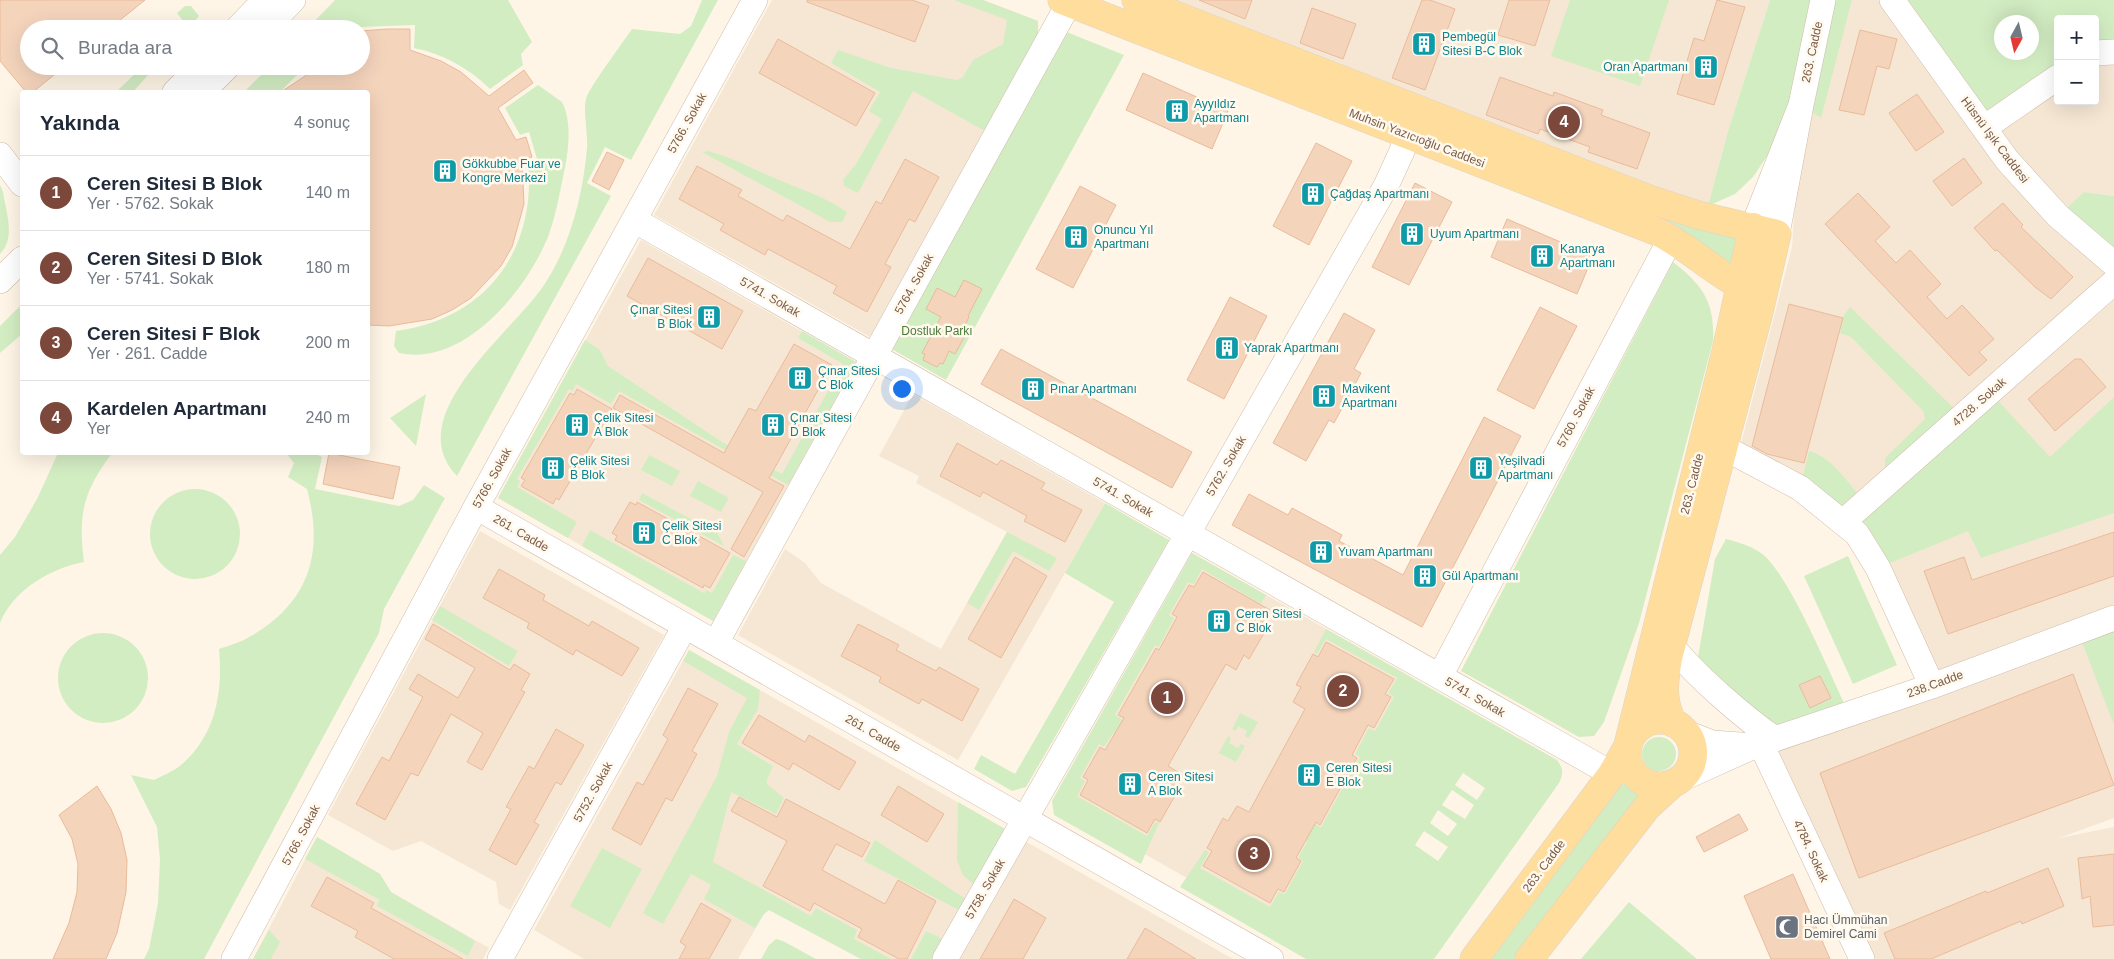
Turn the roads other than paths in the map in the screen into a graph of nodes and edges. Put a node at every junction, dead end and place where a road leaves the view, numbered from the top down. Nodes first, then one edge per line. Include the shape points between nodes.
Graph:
1 (265, 0) edge
2 (293, 0) edge
3 (755, 0) edge
4 (1136, 0) edge
5 (1823, 0) edge
6 (1892, 0) edge
7 (1066, 2) edge
8 (246, 20) edge
9 (274, 20) edge
10 (2114, 52) edge
11 (2099, 53) edge
12 (192, 75) edge
13 (219, 75) edge
14 (2054, 80) edge
15 (177, 90) edge
16 (204, 90) edge
17 (1414, 108) junction
18 (1984, 128) junction
19 (1407, 134) junction
20 (0, 155) edge
21 (20, 181) edge
22 (634, 220) junction
23 (1765, 231) junction
24 (1671, 238) junction
25 (20, 261) edge
26 (2114, 264) edge
27 (0, 281) edge
28 (2114, 282) edge
29 (1751, 290) junction
30 (874, 356) junction
31 (1723, 447) junction
32 (476, 507) junction
33 (1843, 522) junction
34 (1188, 534) junction
35 (2114, 618) edge
36 (685, 626) junction
37 (716, 643) junction
38 (1671, 645) junction
39 (1440, 676) junction
40 (1932, 686) junction
41 (1679, 728) junction
42 (1763, 743) junction
43 (1628, 744) junction
44 (1612, 774) junction
45 (1676, 782) junction
46 (1024, 819) junction
47 (234, 959) edge
48 (500, 959) edge
49 (945, 959) edge
50 (1271, 959) edge
51 (1474, 959) edge
52 (1529, 959) edge
53 (1862, 959) edge

1 - 8 street
2 - 9 street
3 - 22 street, 5766. Sokak
4 - 17 main road
5 - 23 street, 263. Cadde via 1802,105
6 - 18 street, Hüsnü Işık Caddesi
7 - 19 main road, Muhsin Yazıcıoğlu Caddesi
7 - 30 street, 5764. Sokak
10 - 11 street
12 - 15 street
13 - 16 street
14 - 18 street
17 - 19 street, 5762. Sokak
17 - 23 main road via 1649,199
18 - 26 street, Hüsnü Işık Caddesi via 2007,160 2045,202
19 - 24 main road, Muhsin Yazıcıoğlu Caddesi
19 - 34 street, 5762. Sokak via 1386,186
20 - 21 street
22 - 30 street, 5741. Sokak
22 - 32 street, 5766. Sokak
23 - 29 main road
24 - 29 main road, Muhsin Yazıcıoğlu Caddesi
24 - 39 street, 5760. Sokak
25 - 27 street
28 - 33 street, 4728. Sokak
29 - 31 main road
29 - 43 main road, 263. Cadde via 1726,350
30 - 34 street, 5741. Sokak
30 - 37 street, 5764. Sokak
31 - 33 street via 1800,488
31 - 38 main road
32 - 36 street, 261. Cadde
32 - 47 street, 5766. Sokak
33 - 40 street via 1857,534 1871,554
34 - 39 street, 5741. Sokak
34 - 46 street, 5762. Sokak
35 - 40 street, 238.Cadde
36 - 37 street, 261. Cadde
36 - 48 street, 5752. Sokak
37 - 46 street, 261. Cadde
38 - 41 main road via 1664,690 1667,712
38 - 42 street
39 - 44 street, 5741. Sokak
40 - 42 street, 238.Cadde
41 - 42 street via 1712,743
41 - 43 main road via 1652,721 1634,732
41 - 45 main road via 1693,748 1693,759 1689,770
42 - 45 street, 238.Cadde
42 - 53 street, 4784. Sokak
43 - 44 main road, 263. Cadde
43 - 45 main road via 1627,762 1638,779 1660,787
44 - 51 main road, 263. Cadde
45 - 52 main road via 1647,806
46 - 49 street, 5758. Sokak
46 - 50 street, 261. Cadde

